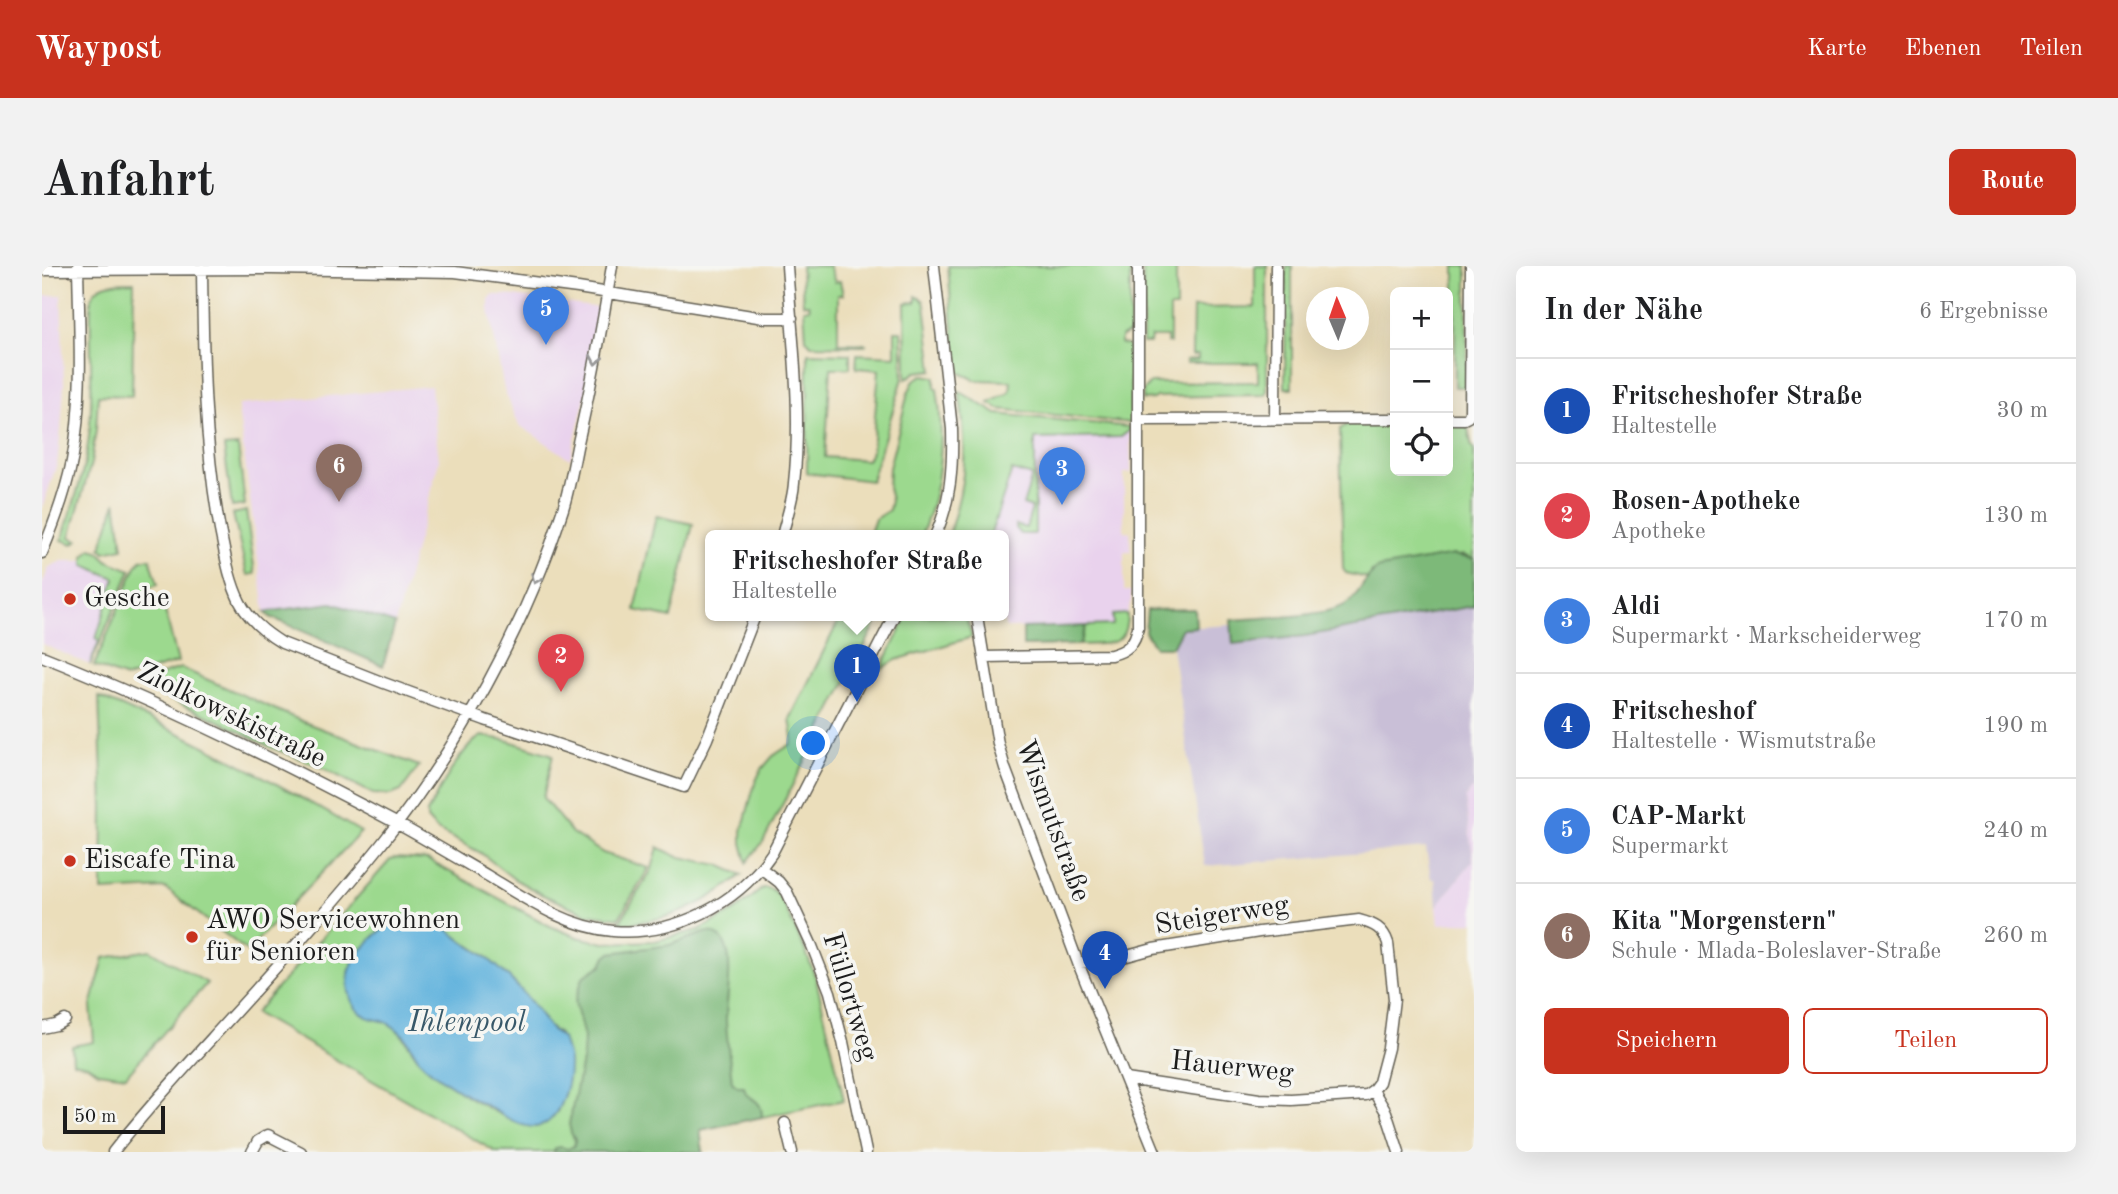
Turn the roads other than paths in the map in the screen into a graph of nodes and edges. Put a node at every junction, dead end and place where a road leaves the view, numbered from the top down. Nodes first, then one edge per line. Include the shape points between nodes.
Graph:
1 (612, 266) edge
2 (787, 266) edge
3 (933, 266) edge
4 (1138, 266) edge
5 (1276, 266) edge
6 (1471, 266) edge
7 (78, 268) edge
8 (202, 269) junction
9 (42, 270) edge
10 (608, 293) junction
11 (792, 318) junction
12 (1275, 419) junction
13 (1390, 419) edge
14 (1453, 419) edge
15 (1138, 420) junction
16 (783, 530) edge
17 (937, 530) edge
18 (42, 553) edge
19 (753, 621) edge
20 (891, 621) edge
21 (978, 621) edge
22 (42, 656) edge
23 (985, 657) junction
24 (470, 715) junction
25 (396, 824) junction
26 (762, 869) junction
27 (1079, 963) junction
28 (65, 1020) dead end
29 (42, 1028) edge
30 (1126, 1079) junction
31 (1373, 1090) junction
32 (785, 1123) dead end
33 (113, 1152) edge
34 (251, 1152) edge
35 (301, 1152) edge
36 (792, 1152) edge
37 (866, 1152) edge
38 (1155, 1152) edge
39 (1399, 1152) edge

1 - 10 street
2 - 11 street
3 - 17 street via 953,450 949,491
4 - 15 street
5 - 12 street
6 - 14 street via 1470,413 1468,418
7 - 8 street
7 - 9 street
7 - 18 street via 76,433 67,485
8 - 10 street via 455,272
8 - 24 street via 205,416 213,490 225,558 240,603 252,620 282,643
10 - 11 street via 764,318
10 -> 24 street via 564,508 506,649
11 - 16 street via 794,484
12 - 13 street
12 - 15 street
15 - 23 street via 1136,638 1123,652 1111,655
19 - 24 street via 684,787
20 - 26 street, Ziolkowskistraße
21 - 23 street, Wismutstraße
22 - 25 street, Ziolkowskistraße via 209,729
23 - 27 street, Wismutstraße via 1005,768
24 - 25 street
25 - 26 street, Ziolkowskistraße via 551,912 613,931 655,928 698,915 733,896
25 - 33 street
26 - 37 street, Füllortweg via 787,892 826,983
27 - 30 street, Wismutstraße
27 - 31 street, Steigerweg via 1259,932 1359,920 1373,923 1386,935 1394,999 1388,1048
28 - 29 street
30 - 31 street, Hauerweg via 1259,1099 1366,1095
30 - 38 street, Wismutstraße
31 - 39 street
32 - 36 street
34 - 35 street via 268,1135

